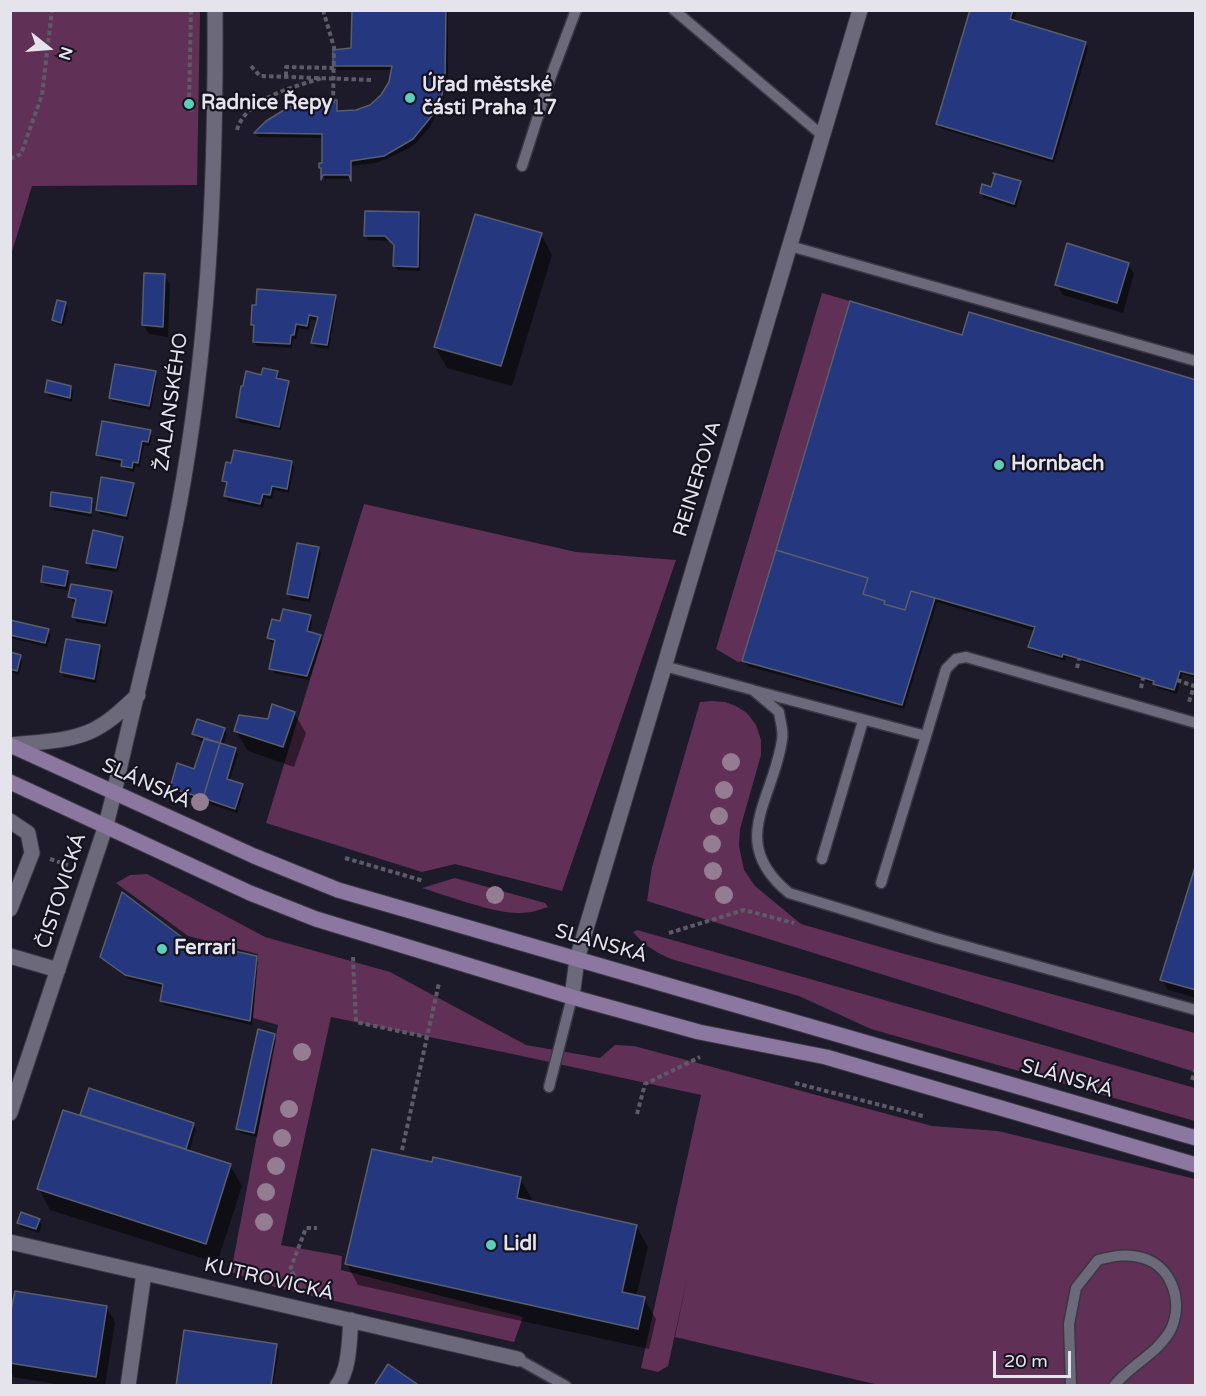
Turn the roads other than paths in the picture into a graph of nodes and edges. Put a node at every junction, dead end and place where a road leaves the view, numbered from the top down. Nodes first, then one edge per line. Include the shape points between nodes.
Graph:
1 (215, 10) edge
2 (576, 10) edge
3 (675, 10) edge
4 (860, 10) edge
5 (823, 136) junction
6 (522, 166) dead end
7 (790, 246) junction
8 (1196, 361) edge
9 (664, 666) junction
10 (753, 690) junction
11 (138, 695) junction
12 (863, 721) junction
13 (1196, 723) edge
14 (926, 736) junction
15 (10, 745) edge
16 (10, 782) edge
17 (114, 793) junction
18 (12, 821) edge
19 (106, 825) junction
20 (822, 859) dead end
21 (881, 883) dead end
22 (10, 909) edge
23 (10, 956) edge
24 (577, 959) junction
25 (58, 970) junction
26 (572, 998) junction
27 (1196, 1010) edge
28 (549, 1087) dead end
29 (10, 1113) edge
30 (1196, 1138) edge
31 (1196, 1165) edge
32 (10, 1242) edge
33 (144, 1273) junction
34 (351, 1320) junction
35 (518, 1359) joint
36 (128, 1386) edge
37 (337, 1386) edge
38 (566, 1386) edge
39 (1071, 1386) edge
40 (1114, 1386) edge

1 - 11 street, ŽALANSKÉHO via 211,250 201,360 184,479
2 - 6 lane
3 - 5 lane
4 - 5 street, REINEROVA
5 - 7 street, REINEROVA
7 - 8 lane
7 - 9 street, REINEROVA
9 - 10 lane
9 - 24 street, REINEROVA
10 - 12 lane
10 - 27 lane via 779,712 783,738 758,827 757,850 776,883 789,893
11 - 15 street via 88,733
11 - 17 street, ŽALANSKÉHO
12 - 14 lane
12 - 20 lane
13 - 14 lane via 966,657 956,658 946,669
14 - 21 lane
15 - 17 main road, SLÁNSKÁ
16 - 19 main road
17 - 19 street, ČISTOVICKÁ
17 - 24 main road, SLÁNSKÁ via 338,890
18 - 22 street via 28,833 32,854
19 - 25 street, ČISTOVICKÁ
19 - 26 main road via 283,907
23 - 25 street, ČISTOVICKÁ
24 - 26 street, REINEROVA
24 - 30 main road, SLÁNSKÁ
25 - 29 street, ČISTOVICKÁ
26 - 28 lane
26 - 31 main road via 699,1032 826,1057
32 - 33 street, KUTROVICKÁ
33 - 34 street, KUTROVICKÁ
33 - 36 street
34 - 35 street, KUTROVICKÁ
34 - 37 street via 347,1358
35 - 38 lane
39 - 40 lane via 1070,1324 1076,1288 1098,1260 1122,1254 1145,1258 1164,1270 1176,1293 1176,1311 1170,1330 1154,1350

